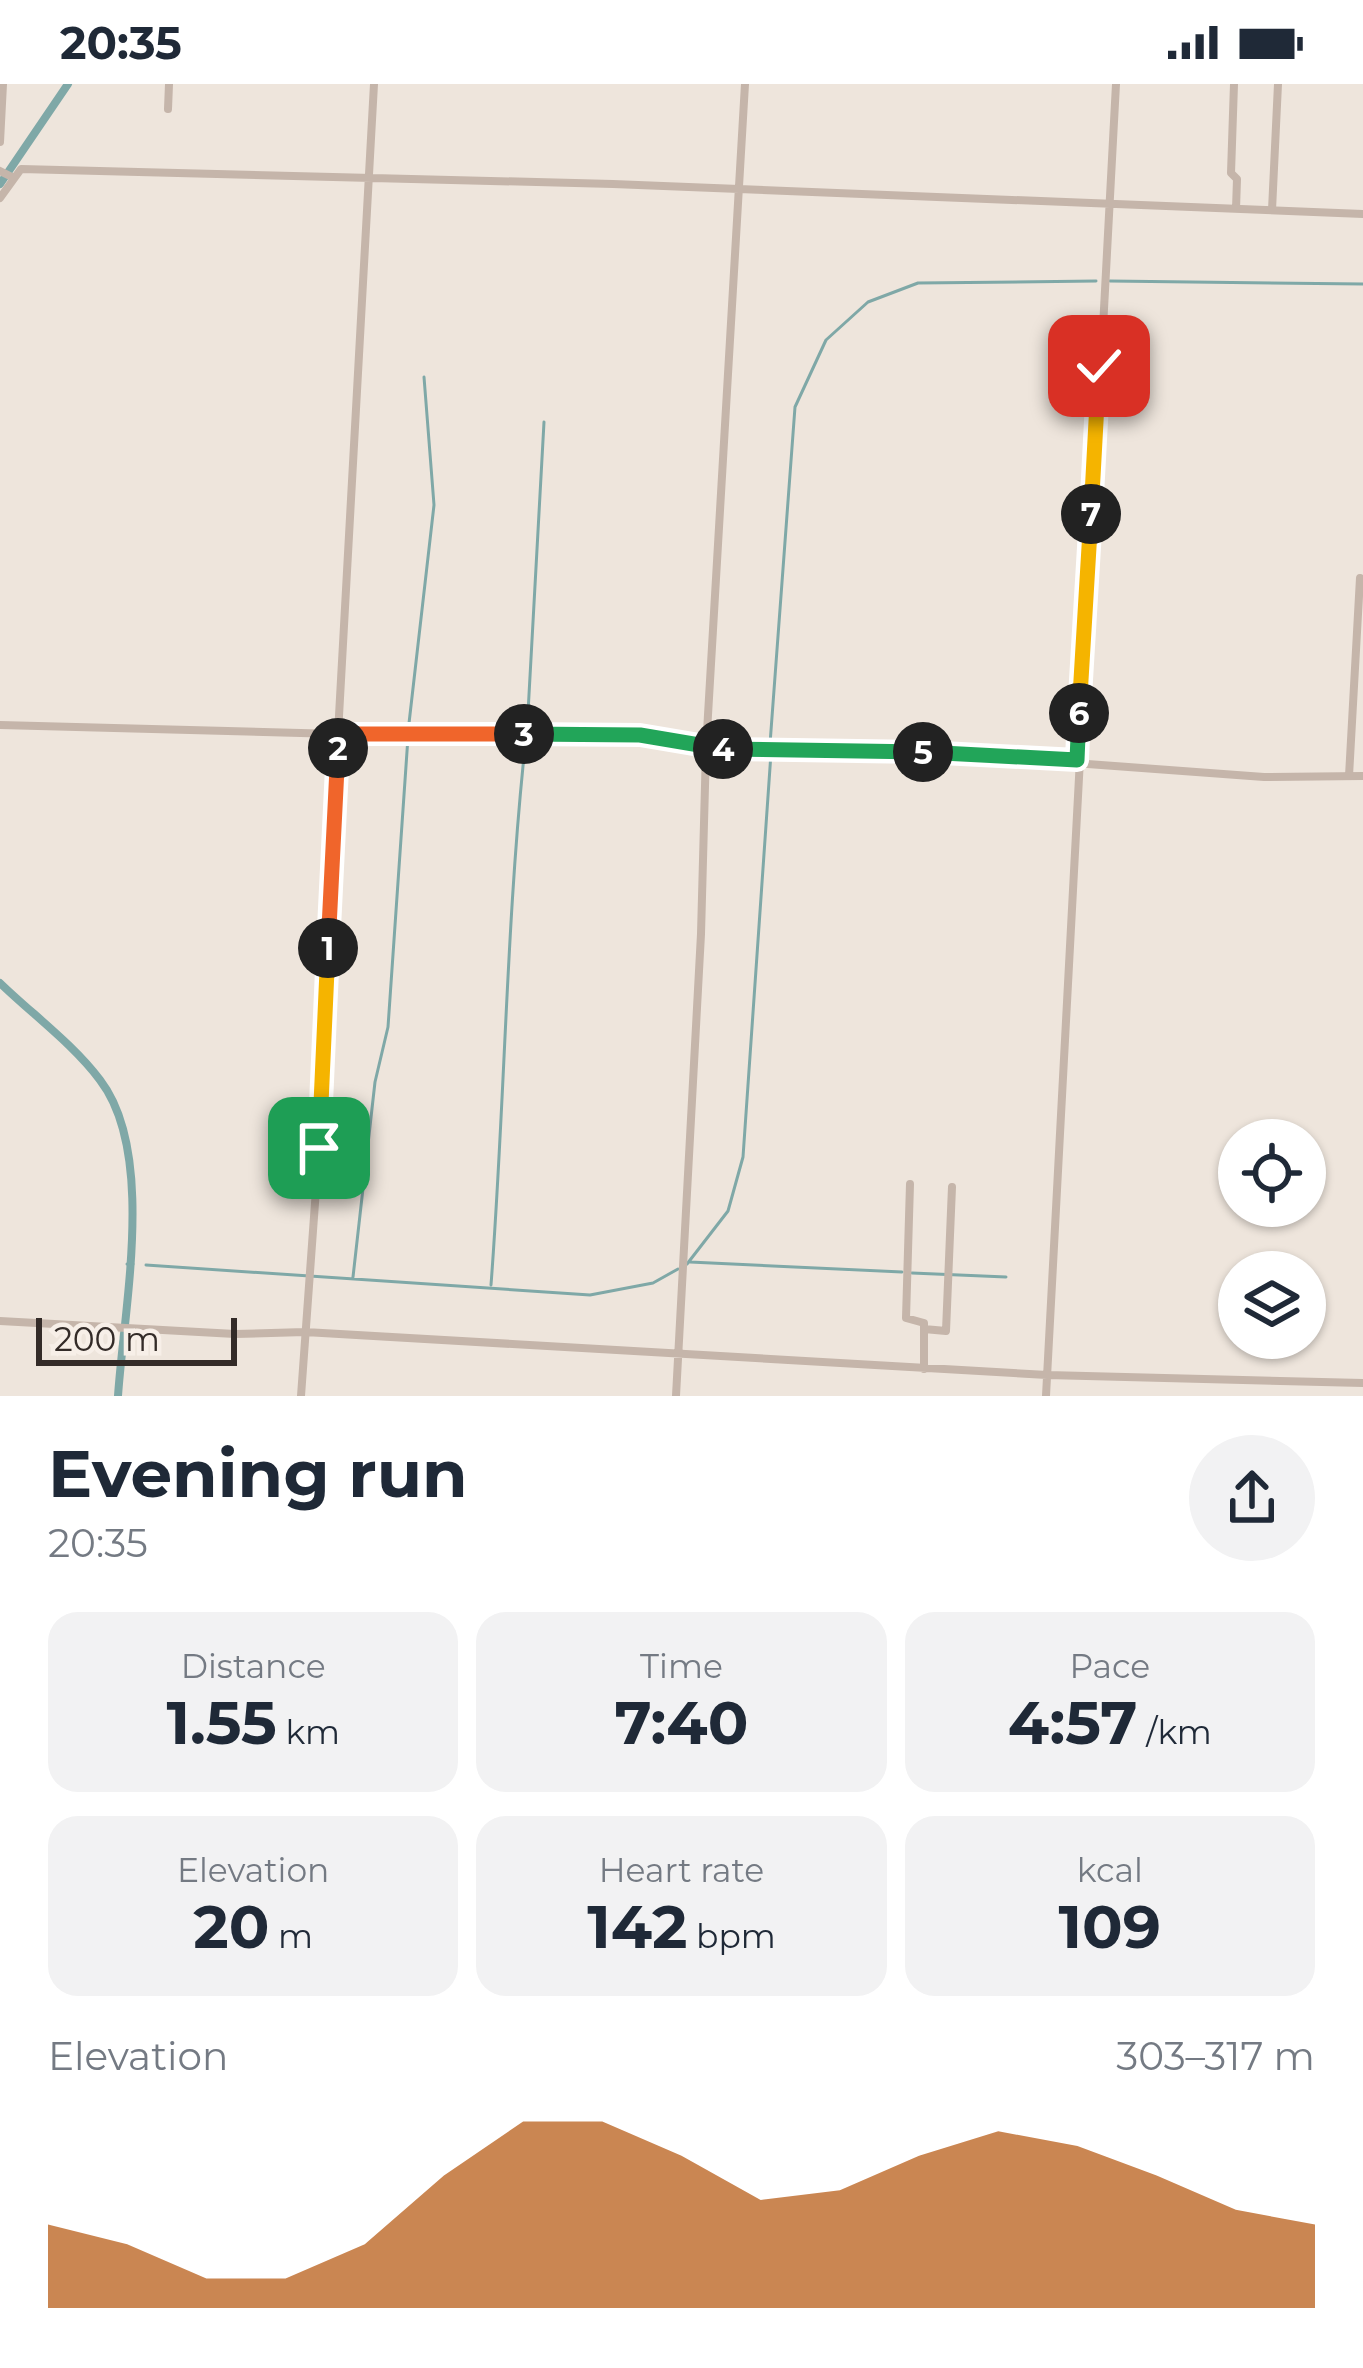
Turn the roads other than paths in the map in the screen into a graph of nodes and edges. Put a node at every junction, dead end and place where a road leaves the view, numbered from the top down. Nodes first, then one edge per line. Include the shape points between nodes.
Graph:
1 (3, 84) edge
2 (169, 84) edge
3 (374, 84) edge
4 (745, 84) edge
5 (1116, 84) edge
6 (1234, 84) edge
7 (1278, 84) edge
8 (168, 110) dead end
9 (0, 142) edge
10 (5, 173) edge
11 (370, 178) junction
12 (737, 189) junction
13 (0, 198) edge
14 (1109, 202) junction
15 (1236, 209) junction
16 (1272, 211) junction
17 (1363, 214) edge
18 (1360, 578) edge
19 (0, 724) edge
20 (338, 734) junction
21 (706, 748) junction
22 (1077, 760) junction
23 (1349, 776) junction
24 (1363, 776) edge
25 (910, 1184) dead end
26 (952, 1187) dead end
27 (0, 1321) edge
28 (924, 1329) junction
29 (305, 1332) junction
30 (678, 1352) junction
31 (923, 1369) junction
32 (1047, 1375) junction
33 (1363, 1383) edge
34 (301, 1396) edge
35 (676, 1396) edge
36 (1046, 1396) edge

1 - 9 street
2 - 8 street
3 - 11 street
4 - 12 street
5 - 14 street
6 - 15 street
7 - 16 street
10 - 11 street
10 - 13 street
11 - 12 street
11 - 20 street
12 - 14 street
12 - 21 street
14 - 15 street
14 - 22 street
15 - 16 street
16 - 17 street
18 - 23 street
19 - 20 street
20 - 21 street via 640,735
20 - 29 street
21 - 22 street
21 - 30 street
22 - 23 street
22 - 32 street
23 - 24 street
25 - 28 street via 906,1318
26 - 28 street via 946,1330
27 - 29 street
28 - 31 street
29 - 30 street
29 - 34 street
30 - 31 street
30 - 35 street
31 - 32 street
32 - 33 street
32 - 36 street

